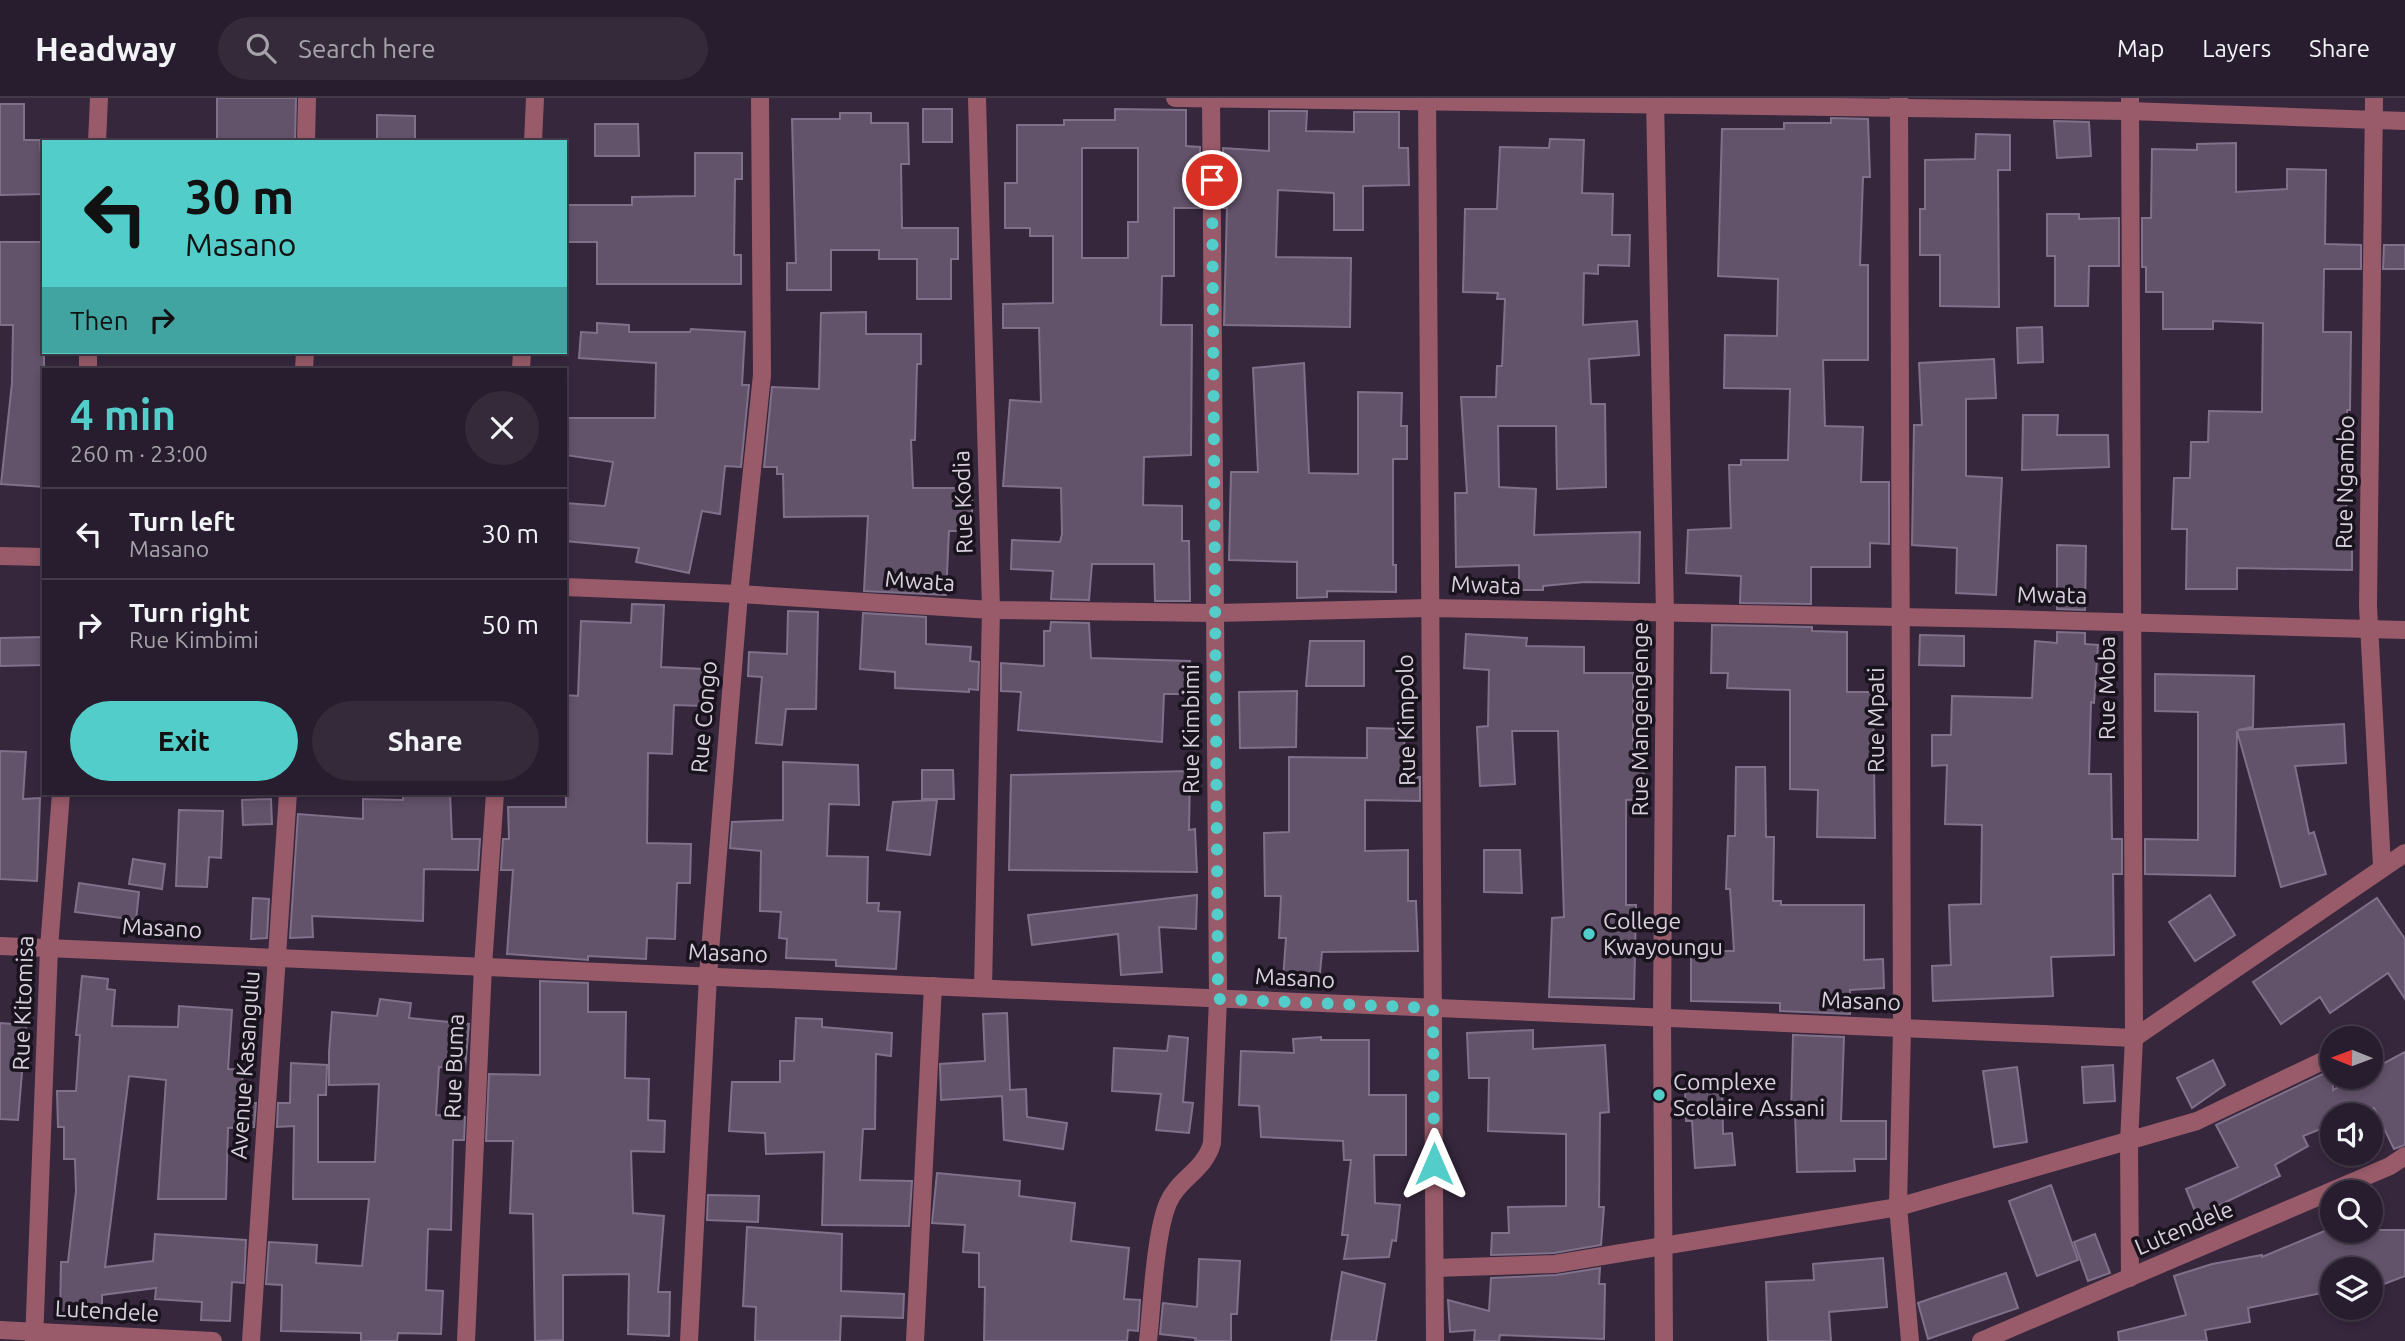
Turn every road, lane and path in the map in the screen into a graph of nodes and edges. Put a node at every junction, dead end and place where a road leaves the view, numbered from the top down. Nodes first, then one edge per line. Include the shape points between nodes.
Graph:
1 (99, 98) edge
2 (307, 98) edge
3 (535, 98) edge
4 (760, 98) edge
5 (977, 98) edge
6 (1175, 98) edge
7 (1211, 98) edge
8 (2374, 98) edge
9 (1427, 100) edge
10 (1655, 101) edge
11 (1899, 103) edge
12 (2130, 104) edge
13 (2374, 120) junction
14 (2405, 121) edge
15 (97, 140) edge
16 (306, 140) edge
17 (533, 140) edge
18 (0, 556) edge
19 (42, 557) edge
20 (567, 587) edge
21 (738, 594) junction
22 (1429, 608) junction
23 (991, 610) junction
24 (1214, 613) junction
25 (1665, 615) junction
26 (1900, 616) junction
27 (2131, 622) junction
28 (2405, 630) edge
29 (2368, 631) junction
30 (61, 795) edge
31 (288, 795) edge
32 (495, 795) edge
33 (2405, 853) edge
34 (2382, 866) junction
35 (0, 946) edge
36 (49, 948) junction
37 (277, 958) junction
38 (483, 966) junction
39 (708, 976) junction
40 (933, 986) junction
41 (983, 988) junction
42 (1218, 999) junction
43 (1433, 1008) junction
44 (1662, 1017) junction
45 (1902, 1028) junction
46 (2134, 1038) junction
47 (2320, 1062) edge
48 (2129, 1142) junction
49 (2405, 1156) edge
50 (1898, 1208) junction
51 (1663, 1248) junction
52 (1434, 1268) junction
53 (2130, 1278) junction
54 (0, 1330) edge
55 (34, 1337) edge
56 (212, 1341) edge
57 (251, 1341) edge
58 (466, 1341) edge
59 (688, 1341) edge
60 (915, 1341) edge
61 (1148, 1341) edge
62 (1435, 1341) edge
63 (1664, 1341) edge
64 (1910, 1341) edge
65 (1981, 1341) edge

1 - 15 street
2 - 16 street
3 - 17 street
4 - 21 street, Rue Congo via 762,375
5 - 23 street, Rue Kodia
6 - 7 street
7 - 9 street
7 - 24 street, Rue Kimbimi
8 - 13 street, Rue Ngambo
9 - 10 street
9 - 22 street, Rue Kimpolo
10 - 11 street
10 - 25 street, Rue Mangengenge
11 - 12 street
11 - 26 street, Rue Mpati
12 - 13 street
12 - 27 street, Rue Moba
13 - 14 street
13 - 29 street, Rue Ngambo
18 - 19 street
20 - 21 street, Mwata
21 - 23 street, Mwata
21 - 39 street, Rue Congo
22 - 24 street, Mwata
22 - 25 street, Mwata
22 - 43 street, Rue Kimpolo
23 - 24 street, Mwata
23 - 41 street, Rue Kodia
24 - 42 street, Rue Kimbimi
25 - 26 street, Mwata
25 - 44 street, Rue Mangengenge
26 - 27 street, Mwata
26 - 45 street, Rue Mpati
27 - 29 street, Mwata
27 - 46 street, Rue Moba
28 - 29 street, Mwata
29 - 34 street, Rue Ngambo
30 - 36 street, Rue Kitomisa
31 - 37 street, Avenue Kasangulu
32 - 38 street, Rue Buma
33 - 34 street
34 - 46 street
35 - 36 street, Masano
36 - 37 street, Masano
36 - 55 street, Rue Kitomisa
37 - 38 street, Masano
37 - 57 street, Avenue Kasangulu
38 - 39 street, Masano
38 - 58 street, Rue Buma
39 - 40 street, Masano
39 - 59 street, Rue Congo
40 - 41 street, Masano
40 - 60 street
41 - 42 street, Masano
42 - 43 street, Masano
42 - 61 street, Rue Kimbimi via 1212,1143 1204,1162 1173,1192 1164,1214
43 - 44 street, Masano
43 - 52 street, Rue Kimpolo
44 - 45 street, Masano
44 - 51 street, Rue Mangengenge
45 - 46 street, Masano
45 - 50 street, Rue Mpati
46 - 48 street, Rue Moba
47 - 48 street via 2197,1121
48 - 50 street
48 - 53 street, Rue Moba
49 - 53 street, Lutendele
50 - 51 street
50 - 64 street, Rue Mpati
51 - 52 street via 1555,1264
51 - 63 street, Rue Mangengenge
52 - 62 street, Rue Kimpolo
53 - 65 street, Lutendele
54 - 55 street, Lutendele
55 - 56 street, Lutendele

